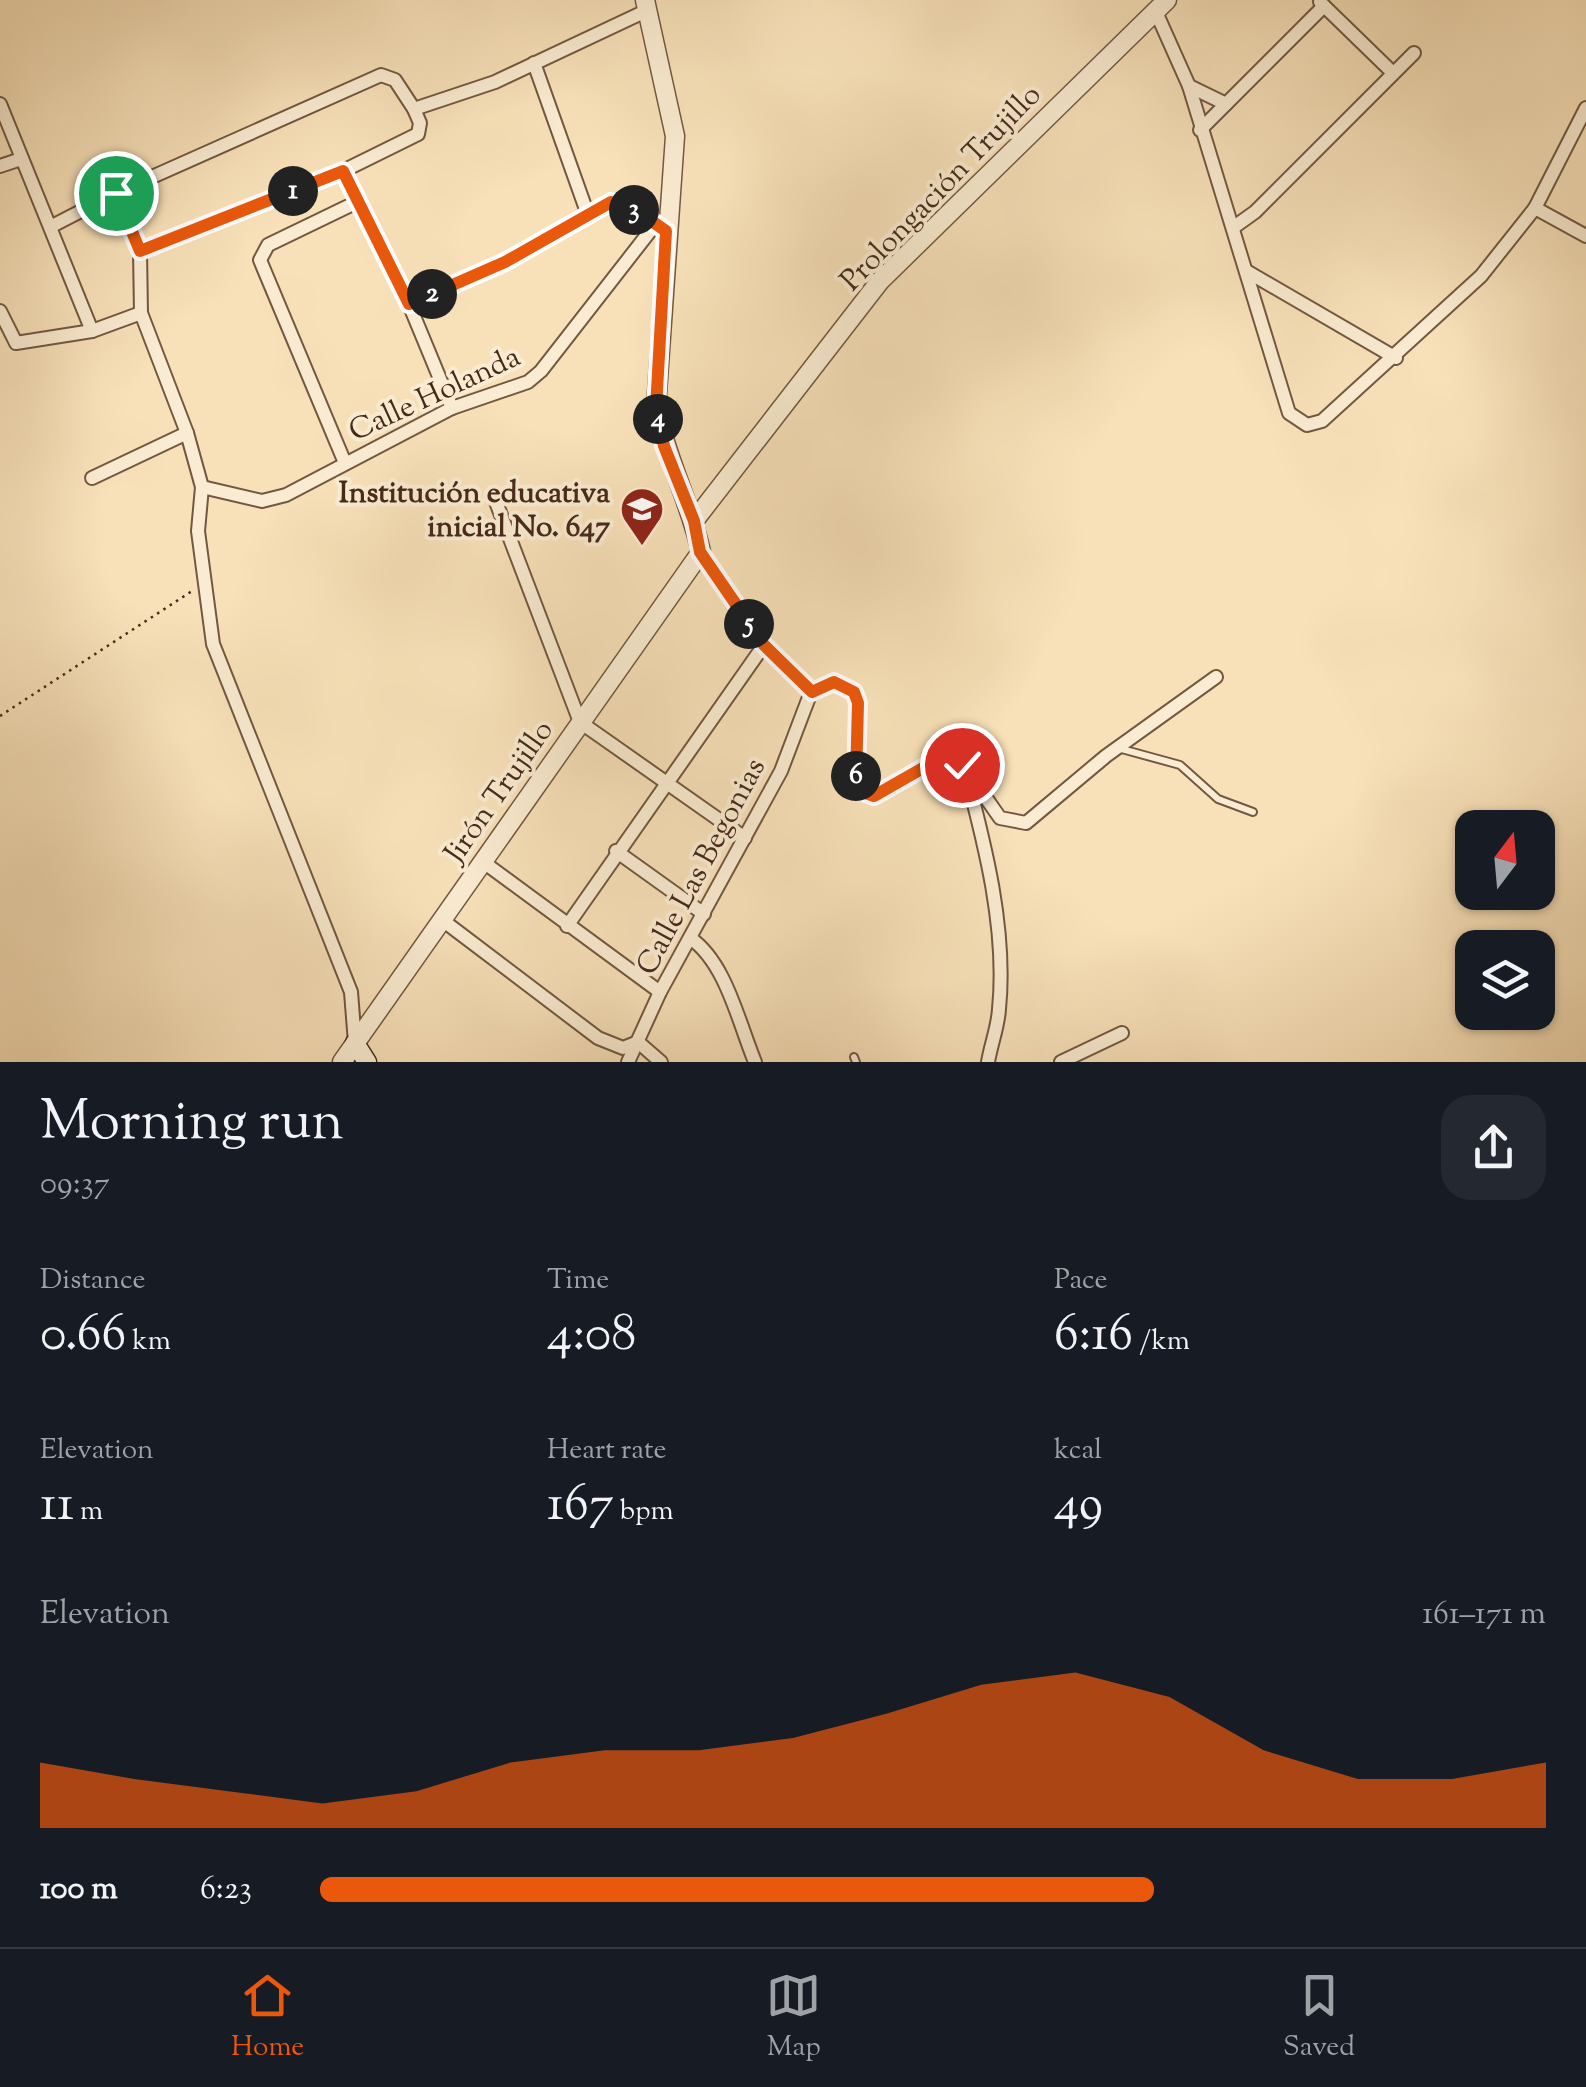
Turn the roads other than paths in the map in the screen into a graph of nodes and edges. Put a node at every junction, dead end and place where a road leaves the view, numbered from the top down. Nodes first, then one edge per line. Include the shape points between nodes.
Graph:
1 (1321, 3) edge
2 (646, 5) edge
3 (1162, 6) edge
4 (1414, 53) dead end
5 (534, 64) junction
6 (1392, 72) junction
7 (1188, 86) junction
8 (0, 104) edge
9 (1226, 104) junction
10 (1586, 108) edge
11 (414, 109) junction
12 (1200, 130) junction
13 (21, 159) junction
14 (0, 166) edge
15 (343, 171) junction
16 (116, 193) junction
17 (357, 202) junction
18 (1536, 208) junction
19 (588, 215) junction
20 (52, 226) junction
21 (1234, 227) junction
22 (660, 229) junction
23 (1586, 236) edge
24 (640, 248) junction
25 (140, 251) junction
26 (664, 257) junction
27 (1248, 272) junction
28 (409, 304) junction
29 (0, 311) edge
30 (141, 313) junction
31 (92, 330) junction
32 (1396, 358) junction
33 (452, 408) junction
34 (187, 433) junction
35 (346, 463) junction
36 (92, 478) dead end
37 (202, 487) junction
38 (496, 502) dead end
39 (694, 521) junction
40 (700, 552) junction
41 (764, 645) junction
42 (1216, 677) dead end
43 (812, 692) junction
44 (580, 722) junction
45 (1117, 748) junction
46 (965, 769) junction
47 (666, 782) junction
48 (1254, 812) dead end
49 (746, 838) junction
50 (616, 850) junction
51 (482, 861) junction
52 (704, 914) junction
53 (441, 919) junction
54 (567, 926) junction
55 (690, 938) junction
56 (660, 992) junction
57 (1122, 1033) dead end
58 (638, 1042) junction
59 (355, 1043) junction
60 (342, 1062) edge
61 (366, 1062) edge
62 (628, 1062) edge
63 (661, 1062) edge
64 (755, 1062) edge
65 (988, 1062) edge
66 (1061, 1062) edge

1 - 6 street
1 - 9 street
2 - 5 street
2 - 22 street via 675,136
3 - 7 street
3 - 39 street, Prolongación Trujillo via 880,281
4 - 6 street
5 - 11 street
5 - 19 street
6 - 21 street
7 - 9 street
7 - 12 street
8 - 13 street
9 - 12 street
10 - 18 street
11 - 15 street via 418,134
11 - 16 street via 395,80 381,75
12 - 21 street
13 - 14 street
13 - 20 street
15 - 17 street
15 - 25 street
16 - 20 street
16 - 25 street
17 - 28 street
17 - 35 street via 268,245 260,260
18 - 23 street
18 - 32 street via 1481,276
19 - 22 street via 622,202
19 - 28 street via 505,262
20 - 31 street
21 - 27 street
22 - 24 street, Calle Holanda
22 - 26 street
24 - 26 street
24 - 33 street, Calle Holanda via 541,371 528,382
25 - 30 street
26 - 39 street via 656,408
27 - 32 street
27 - 32 street via 1296,421 1322,421
28 - 33 street
29 - 31 street via 16,342
30 - 31 street
30 - 34 street
33 - 35 street, Calle Holanda
34 - 36 street
34 - 37 street
35 - 37 street, Calle Holanda via 262,501
37 - 59 street via 198,531 212,644 351,992
38 - 44 street
39 - 40 street
40 - 41 street
40 - 44 street, Jirón Trujillo
41 - 43 street
41 - 47 street
42 - 45 street
43 - 46 street via 834,682 854,692 856,781 864,794 874,796 944,756
43 - 49 street, Calle Las Begonias
44 - 47 street
44 - 51 street, Jirón Trujillo
45 - 46 street via 1019,824 1000,818
45 - 48 lane via 1180,765 1218,800
46 - 65 street via 1000,966 998,1025
47 - 49 street
47 - 50 street
49 - 52 street, Calle Las Begonias
50 - 52 street
50 - 54 street
51 - 53 street, Jirón Trujillo
51 - 54 street
52 - 55 street, Calle Las Begonias
53 - 58 street via 598,1038 623,1048
53 - 59 street, Jirón Trujillo
54 - 56 street
55 - 56 street, Calle Las Begonias
55 - 64 street via 718,973
56 - 58 street, Calle Las Begonias
57 - 66 street
58 - 62 street, Calle Las Begonias
58 - 63 street
59 - 60 street, Jirón Trujillo
59 - 61 street

